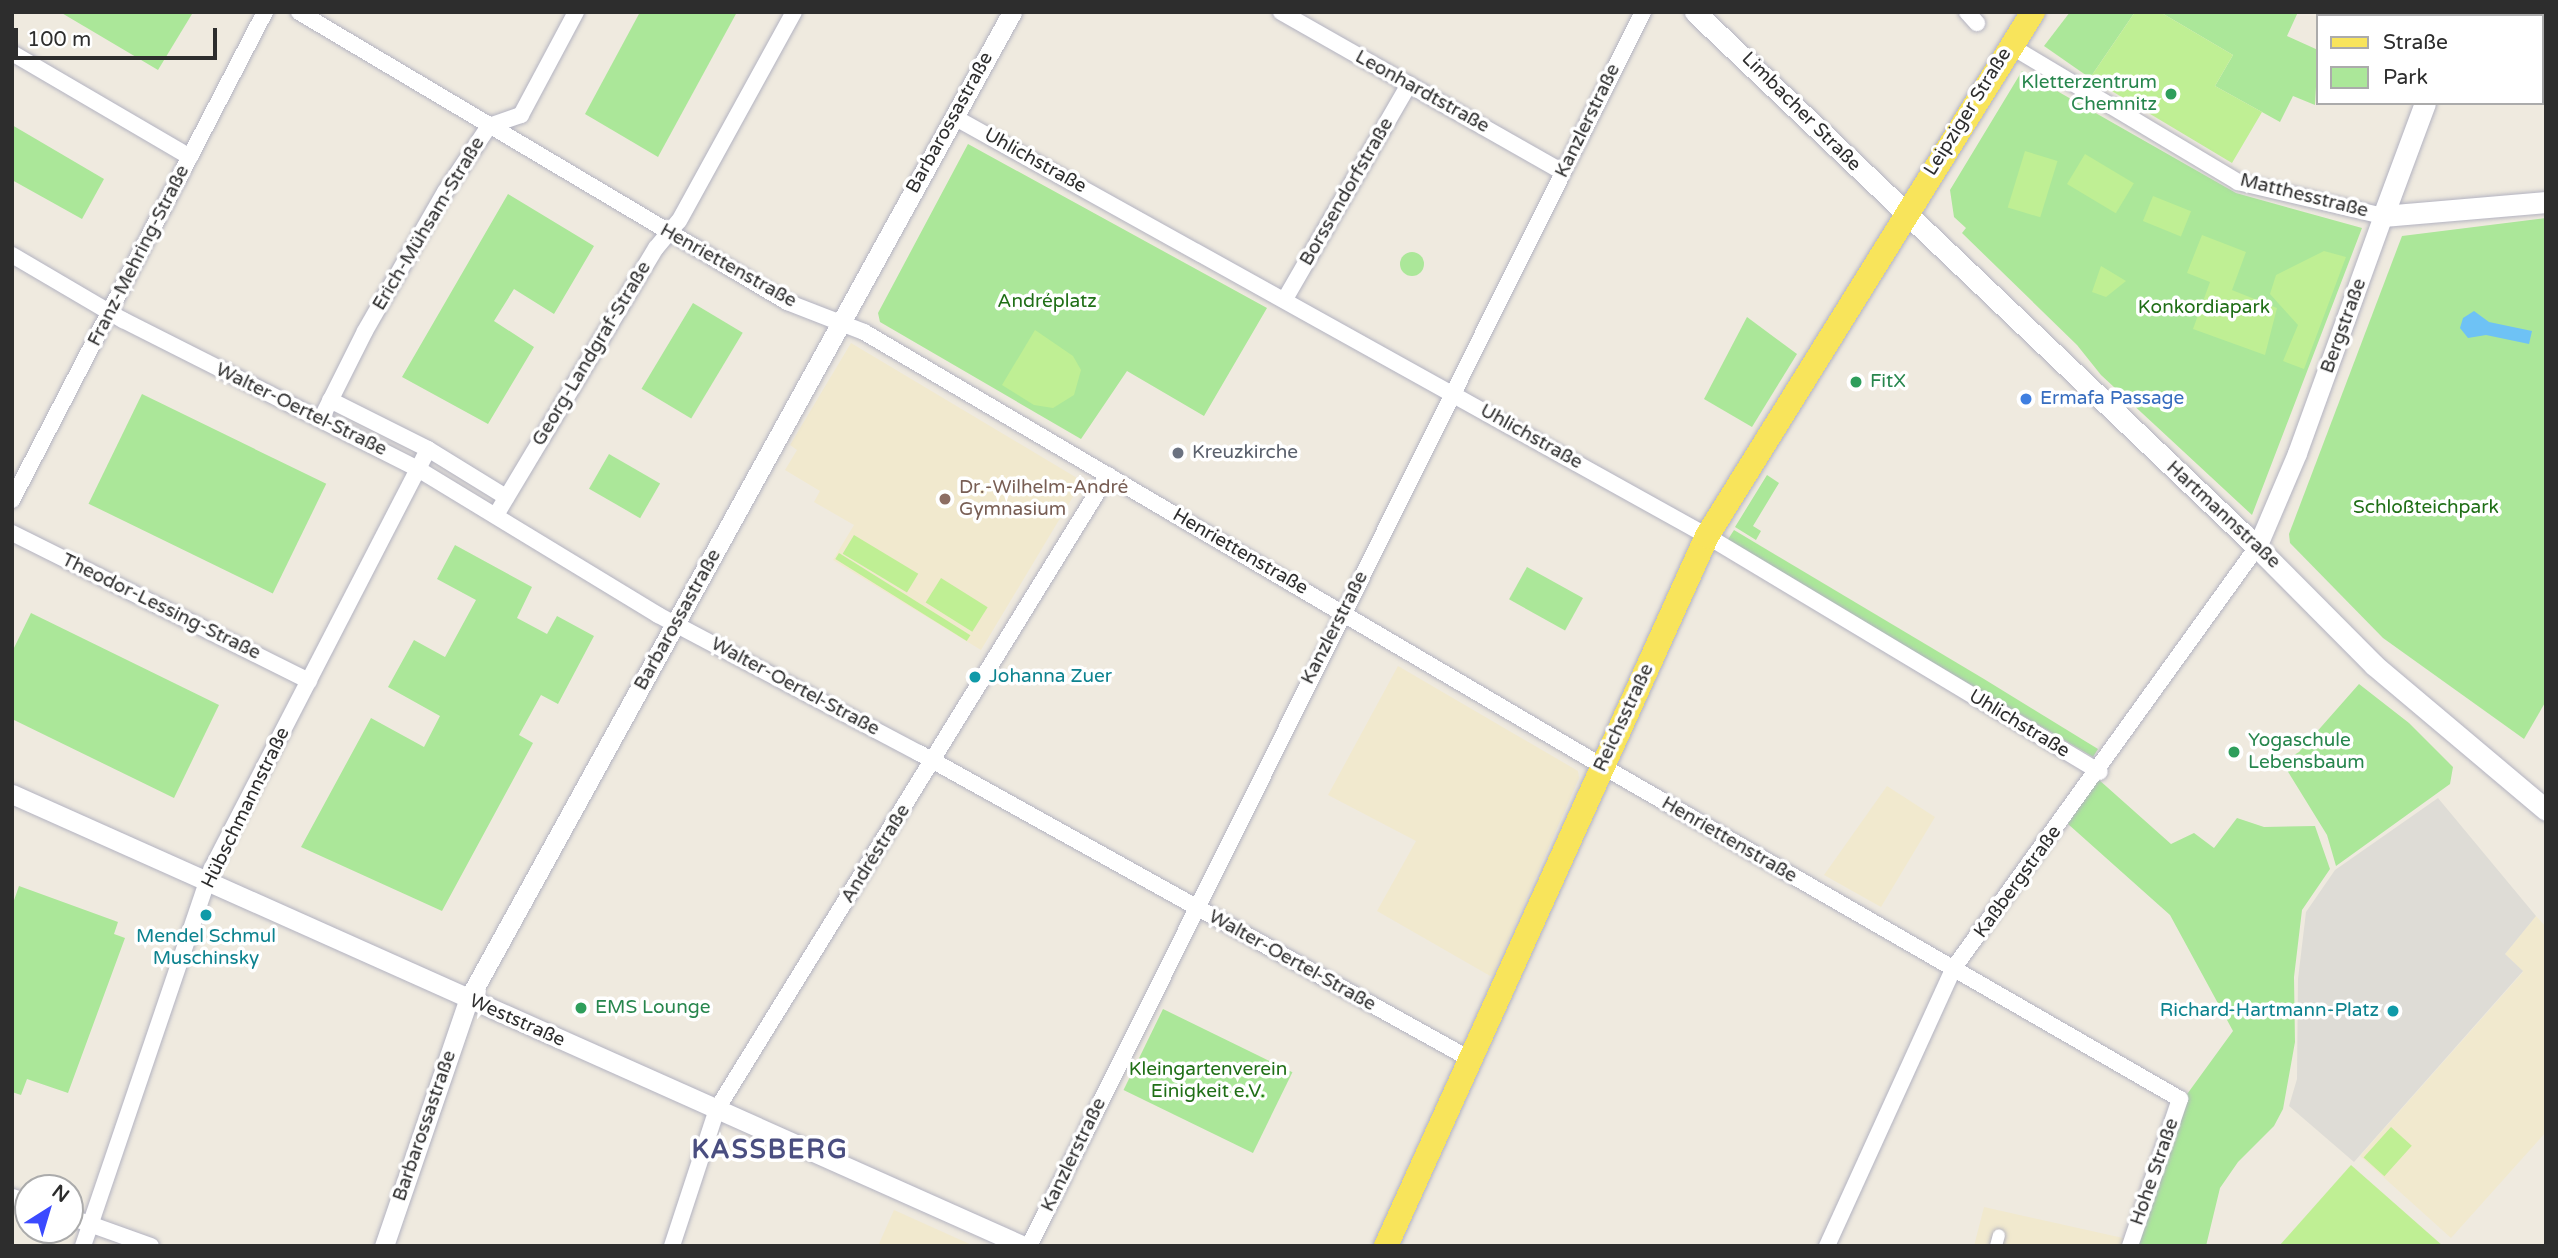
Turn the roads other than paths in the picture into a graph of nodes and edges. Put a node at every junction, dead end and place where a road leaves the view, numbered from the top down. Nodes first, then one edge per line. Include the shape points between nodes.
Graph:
1 (265, 12) edge
2 (299, 12) edge
3 (576, 12) edge
4 (794, 12) edge
5 (1012, 12) edge
6 (1281, 12) edge
7 (1643, 12) edge
8 (1695, 12) edge
9 (2033, 12) edge
10 (2010, 45) junction
11 (12, 53) edge
12 (1409, 84) junction
13 (2424, 105) edge
14 (954, 117) junction
15 (489, 126) junction
16 (190, 157) junction
17 (1563, 172) junction
18 (2546, 202) edge
19 (1905, 214) junction
20 (2383, 216) junction
21 (669, 232) junction
22 (12, 255) edge
23 (1285, 299) junction
24 (110, 312) junction
25 (840, 323) junction
26 (1452, 393) junction
27 (330, 400) junction
28 (321, 419) junction
29 (428, 449) junction
30 (418, 468) junction
31 (1108, 475) junction
32 (506, 496) junction
33 (12, 500) edge
34 (496, 515) junction
35 (12, 533) edge
36 (1707, 536) junction
37 (2258, 547) junction
38 (1343, 613) junction
39 (676, 623) junction
40 (309, 681) junction
41 (934, 761) junction
42 (1602, 766) junction
43 (2098, 772) junction
44 (12, 794) edge
45 (2546, 810) edge
46 (206, 882) junction
47 (1196, 908) junction
48 (1953, 969) junction
49 (468, 1000) junction
50 (1468, 1058) junction
51 (2180, 1099) joint
52 (718, 1109) junction
53 (84, 1222) edge
54 (90, 1224) junction
55 (83, 1246) edge
56 (151, 1246) edge
57 (384, 1246) edge
58 (672, 1246) edge
59 (1024, 1246) edge
60 (1030, 1246) edge
61 (1387, 1246) edge
62 (1827, 1246) edge
63 (2130, 1246) edge

1 - 16 street, Franz-Mehring-Straße
2 - 15 street, Henriettenstraße
3 - 15 street, Erich-Mühsam-Straße via 521,115
4 - 21 street, Georg-Landgraf-Straße
5 - 14 street, Barbarossastraße
6 - 12 street, Leonhardtstraße
7 - 17 street, Kanzlerstraße
8 - 19 main road, Limbacher Straße
9 - 10 main road, Leipziger Straße
10 - 19 main road, Leipziger Straße
10 - 20 street, Matthesstraße via 2238,182
11 - 16 street
12 - 17 street, Leonhardtstraße
12 - 23 street, Borssendorfstraße
13 - 20 main road, Bergstraße
14 - 23 street, Uhlichstraße
14 - 25 street, Barbarossastraße
15 - 21 street, Henriettenstraße
15 - 27 street, Erich-Mühsam-Straße via 404,260
16 - 24 street, Franz-Mehring-Straße
17 - 26 street, Kanzlerstraße
18 - 20 main road
19 - 36 main road, Reichsstraße
19 - 37 main road, Hartmannstraße
20 - 37 street, Bergstraße
21 - 25 street, Henriettenstraße via 787,302
21 - 32 street, Georg-Landgraf-Straße
22 - 24 street, Walter-Oertel-Straße
23 - 26 street, Uhlichstraße
24 - 28 street, Walter-Oertel-Straße
24 - 33 street, Franz-Mehring-Straße
25 - 31 street, Henriettenstraße via 864,332
25 - 39 street, Barbarossastraße
26 - 36 street, Uhlichstraße
26 - 38 street, Kanzlerstraße
27 - 28 street, Erich-Mühsam-Straße
27 - 29 street, Walter-Oertel-Straße
28 - 30 street, Walter-Oertel-Straße
29 - 30 street, Hübschmannstraße
29 - 32 street, Walter-Oertel-Straße
30 - 34 street, Walter-Oertel-Straße
30 - 40 street, Hübschmannstraße
31 - 38 street, Henriettenstraße
31 - 41 street, Andréstraße
32 - 34 street, Georg-Landgraf-Straße
34 - 39 street, Walter-Oertel-Straße via 597,580
35 - 40 street, Theodor-Lessing-Straße
36 - 42 main road, Reichsstraße
36 - 43 street, Uhlichstraße
37 - 43 street, Kaßbergstraße
37 - 45 main road, Hartmannstraße via 2374,665
38 - 42 street, Henriettenstraße
38 - 47 street, Kanzlerstraße
39 - 41 street, Walter-Oertel-Straße
39 - 49 street, Barbarossastraße
40 - 46 street, Hübschmannstraße
41 - 47 street, Walter-Oertel-Straße
41 - 52 street, Andréstraße
42 - 48 street, Henriettenstraße
42 - 50 main road, Reichsstraße
43 - 48 street, Kaßbergstraße
44 - 46 street, Weststraße
46 - 49 street, Weststraße
46 - 54 street, Hübschmannstraße
47 - 50 street, Walter-Oertel-Straße
47 - 60 street, Kanzlerstraße
48 - 51 street, Henriettenstraße
48 - 62 street, Kaßbergstraße
49 - 52 street, Weststraße
49 - 57 street, Barbarossastraße
50 - 61 main road, Reichsstraße
51 - 63 street, Hohe Straße
52 - 58 street, Andréstraße
52 - 59 street, Weststraße
53 - 54 street
54 - 55 street, Hübschmannstraße
54 - 56 street

